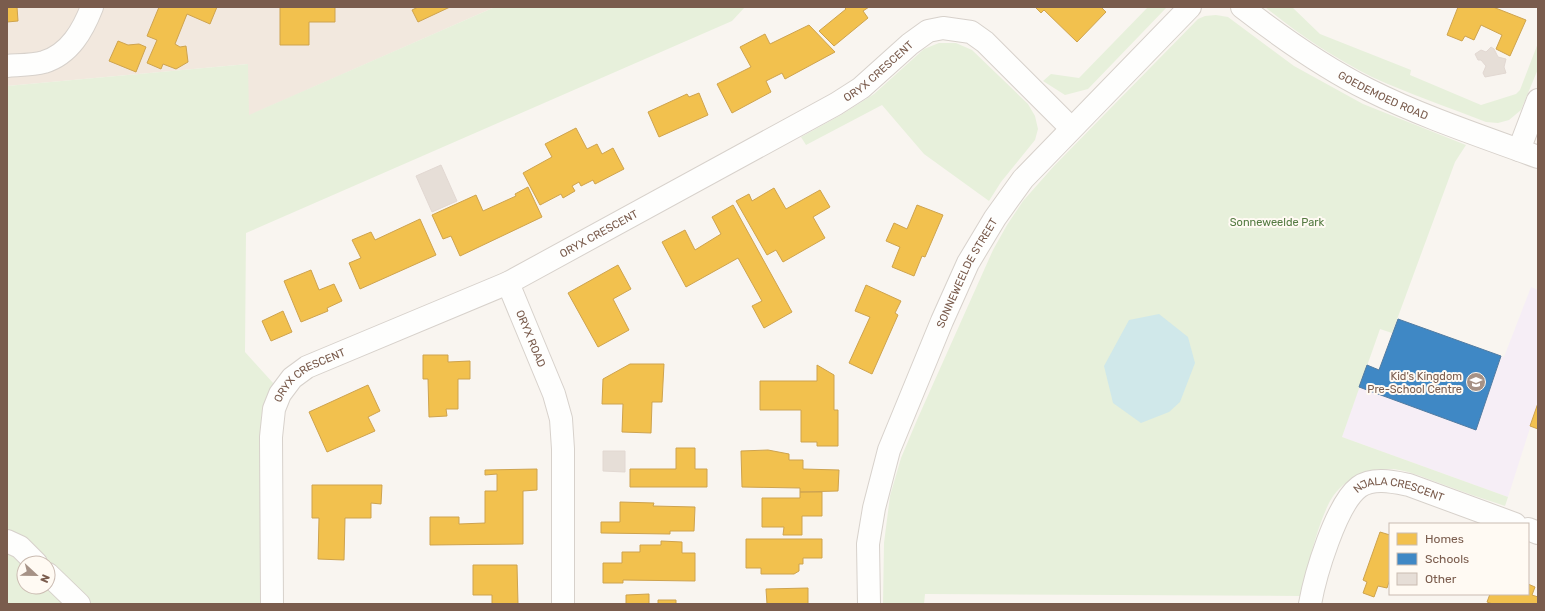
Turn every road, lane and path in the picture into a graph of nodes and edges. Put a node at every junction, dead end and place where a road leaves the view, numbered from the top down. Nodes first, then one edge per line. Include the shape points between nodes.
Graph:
1 (92, 7) edge
2 (1190, 7) edge
3 (1242, 7) edge
4 (7, 66) edge
5 (1538, 100) edge
6 (1071, 128) junction
7 (1529, 153) edge
8 (508, 283) junction
9 (1512, 523) edge
10 (7, 540) edge
11 (28, 555) edge
12 (56, 582) edge
13 (79, 604) edge
14 (272, 604) edge
15 (563, 604) edge
16 (869, 604) edge
17 (1310, 604) edge

1 - 4 street via 78,36 58,56 44,62
2 - 6 street, SONNEWEELDE STREET
3 - 7 street, GOEDEMOED ROAD via 1307,55 1370,90
5 - 7 street
6 - 8 street, ORYX CRESCENT via 985,42 971,32 943,28 928,31 862,88 836,104
6 - 16 street, SONNEWEELDE STREET via 1023,179 995,218 968,263 942,320 889,450 868,544
8 - 14 street, ORYX CRESCENT via 307,367 292,378 280,394 274,409 271,437
8 - 15 street, ORYX ROAD via 562,419
9 - 17 street, NJALA CRESCENT via 1409,485 1378,481 1360,486 1350,496 1330,534
10 - 11 street
12 - 13 street

